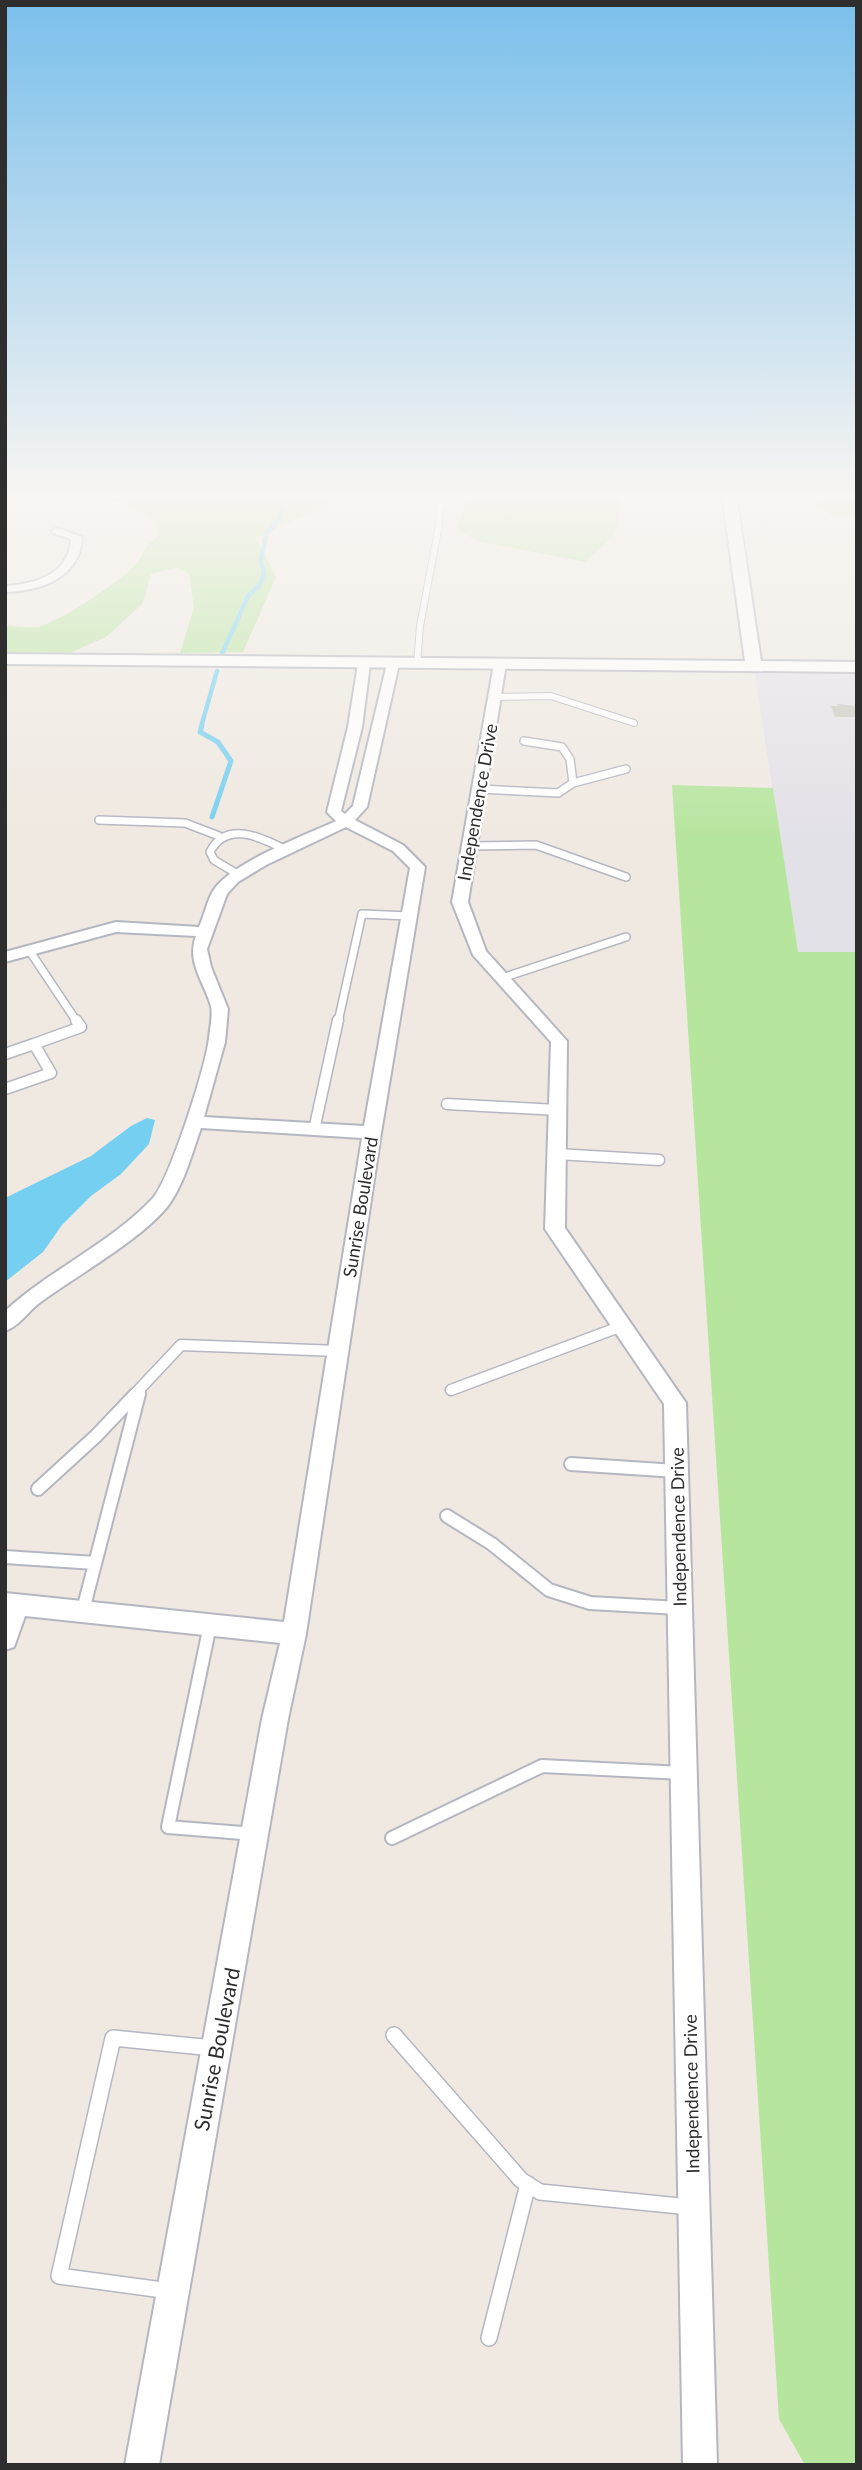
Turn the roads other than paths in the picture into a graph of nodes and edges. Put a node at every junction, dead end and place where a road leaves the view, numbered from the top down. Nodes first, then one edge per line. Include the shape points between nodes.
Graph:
1 (423, 609) edge
2 (746, 609) edge
3 (5, 659) edge
4 (364, 664) junction
5 (393, 664) junction
6 (417, 664) junction
7 (500, 664) junction
8 (754, 666) junction
9 (857, 667) edge
10 (494, 698) junction
11 (634, 723) dead end
12 (524, 741) dead end
13 (626, 769) dead end
14 (573, 783) junction
15 (479, 789) junction
16 (99, 820) dead end
17 (345, 822) junction
18 (219, 836) junction
19 (470, 846) junction
20 (286, 850) junction
21 (239, 875) junction
22 (626, 877) dead end
23 (409, 916) junction
24 (204, 932) junction
25 (626, 937) dead end
26 (29, 950) junction
27 (5, 957) edge
28 (502, 978) junction
29 (34, 1044) junction
30 (5, 1054) edge
31 (5, 1089) edge
32 (447, 1104) dead end
33 (557, 1110) junction
34 (194, 1122) junction
35 (314, 1130) junction
36 (372, 1133) junction
37 (557, 1154) junction
38 (659, 1160) dead end
39 (5, 1323) edge
40 (622, 1326) junction
41 (338, 1352) junction
42 (141, 1388) junction
43 (451, 1390) dead end
44 (571, 1464) dead end
45 (676, 1471) junction
46 (38, 1489) dead end
47 (447, 1516) dead end
48 (5, 1557) edge
49 (95, 1563) junction
50 (12, 1603) edge
51 (679, 1608) junction
52 (83, 1610) junction
53 (210, 1625) junction
54 (294, 1634) junction
55 (5, 1639) edge
56 (684, 1773) junction
57 (256, 1834) junction
58 (392, 1838) dead end
59 (394, 2035) dead end
60 (216, 2049) junction
61 (528, 2184) junction
62 (694, 2207) junction
63 (171, 2291) junction
64 (489, 2338) dead end
65 (142, 2465) edge
66 (700, 2465) edge

1 - 6 lane
2 - 8 street
3 - 4 street
4 - 5 street
4 - 17 street via 355,727 334,812
5 - 6 street
5 - 17 street via 360,807
6 - 7 street
7 - 8 street
7 - 10 street, Independence Drive
8 - 9 street
10 - 11 lane via 551,696
10 - 15 street, Independence Drive
12 - 14 lane via 561,744 573,764
13 - 14 lane
14 - 15 lane via 558,793
15 - 19 street, Independence Drive
16 - 18 lane via 185,823
17 - 20 street
17 - 23 street, Sunrise Boulevard via 405,850 418,867
18 - 20 lane via 261,836
18 - 21 lane via 210,852 214,860
19 - 22 lane via 536,845
19 - 28 street, Independence Drive via 460,902 479,952
20 - 21 street
21 - 24 street via 220,892
23 - 35 lane via 362,914
23 - 36 street, Sunrise Boulevard
24 - 26 street via 116,927
24 - 34 street via 199,949 220,1009 217,1042
25 - 28 lane
26 - 27 street
26 - 29 lane via 82,1027
28 - 33 street, Independence Drive via 559,1041
29 - 30 lane
29 - 31 lane via 51,1073
32 - 33 lane
33 - 37 street, Independence Drive
34 - 35 street
34 - 39 street via 162,1200 135,1226
35 - 36 street
36 - 41 street, Sunrise Boulevard
37 - 38 lane
37 - 40 street, Independence Drive via 555,1229
40 - 43 lane
40 - 45 street, Independence Drive via 675,1403
41 - 42 lane via 181,1345
41 - 54 street, Sunrise Boulevard
42 - 46 lane
42 - 49 lane
44 - 45 lane
45 - 51 street, Independence Drive
47 - 51 lane via 492,1544 549,1590 590,1603
48 - 49 lane
49 - 52 lane
50 - 52 street
50 - 55 street
51 - 56 street, Independence Drive
52 - 53 street
53 - 54 street
53 - 57 lane via 168,1827
54 - 57 street, Sunrise Boulevard
56 - 58 lane via 542,1766
56 - 62 street, Independence Drive
57 - 60 street, Sunrise Boulevard
59 - 61 lane
60 - 63 street, Sunrise Boulevard
60 - 63 lane via 113,2038 59,2276
61 - 62 lane via 540,2192
61 - 64 lane
62 - 66 street, Independence Drive
63 - 65 street, Sunrise Boulevard

